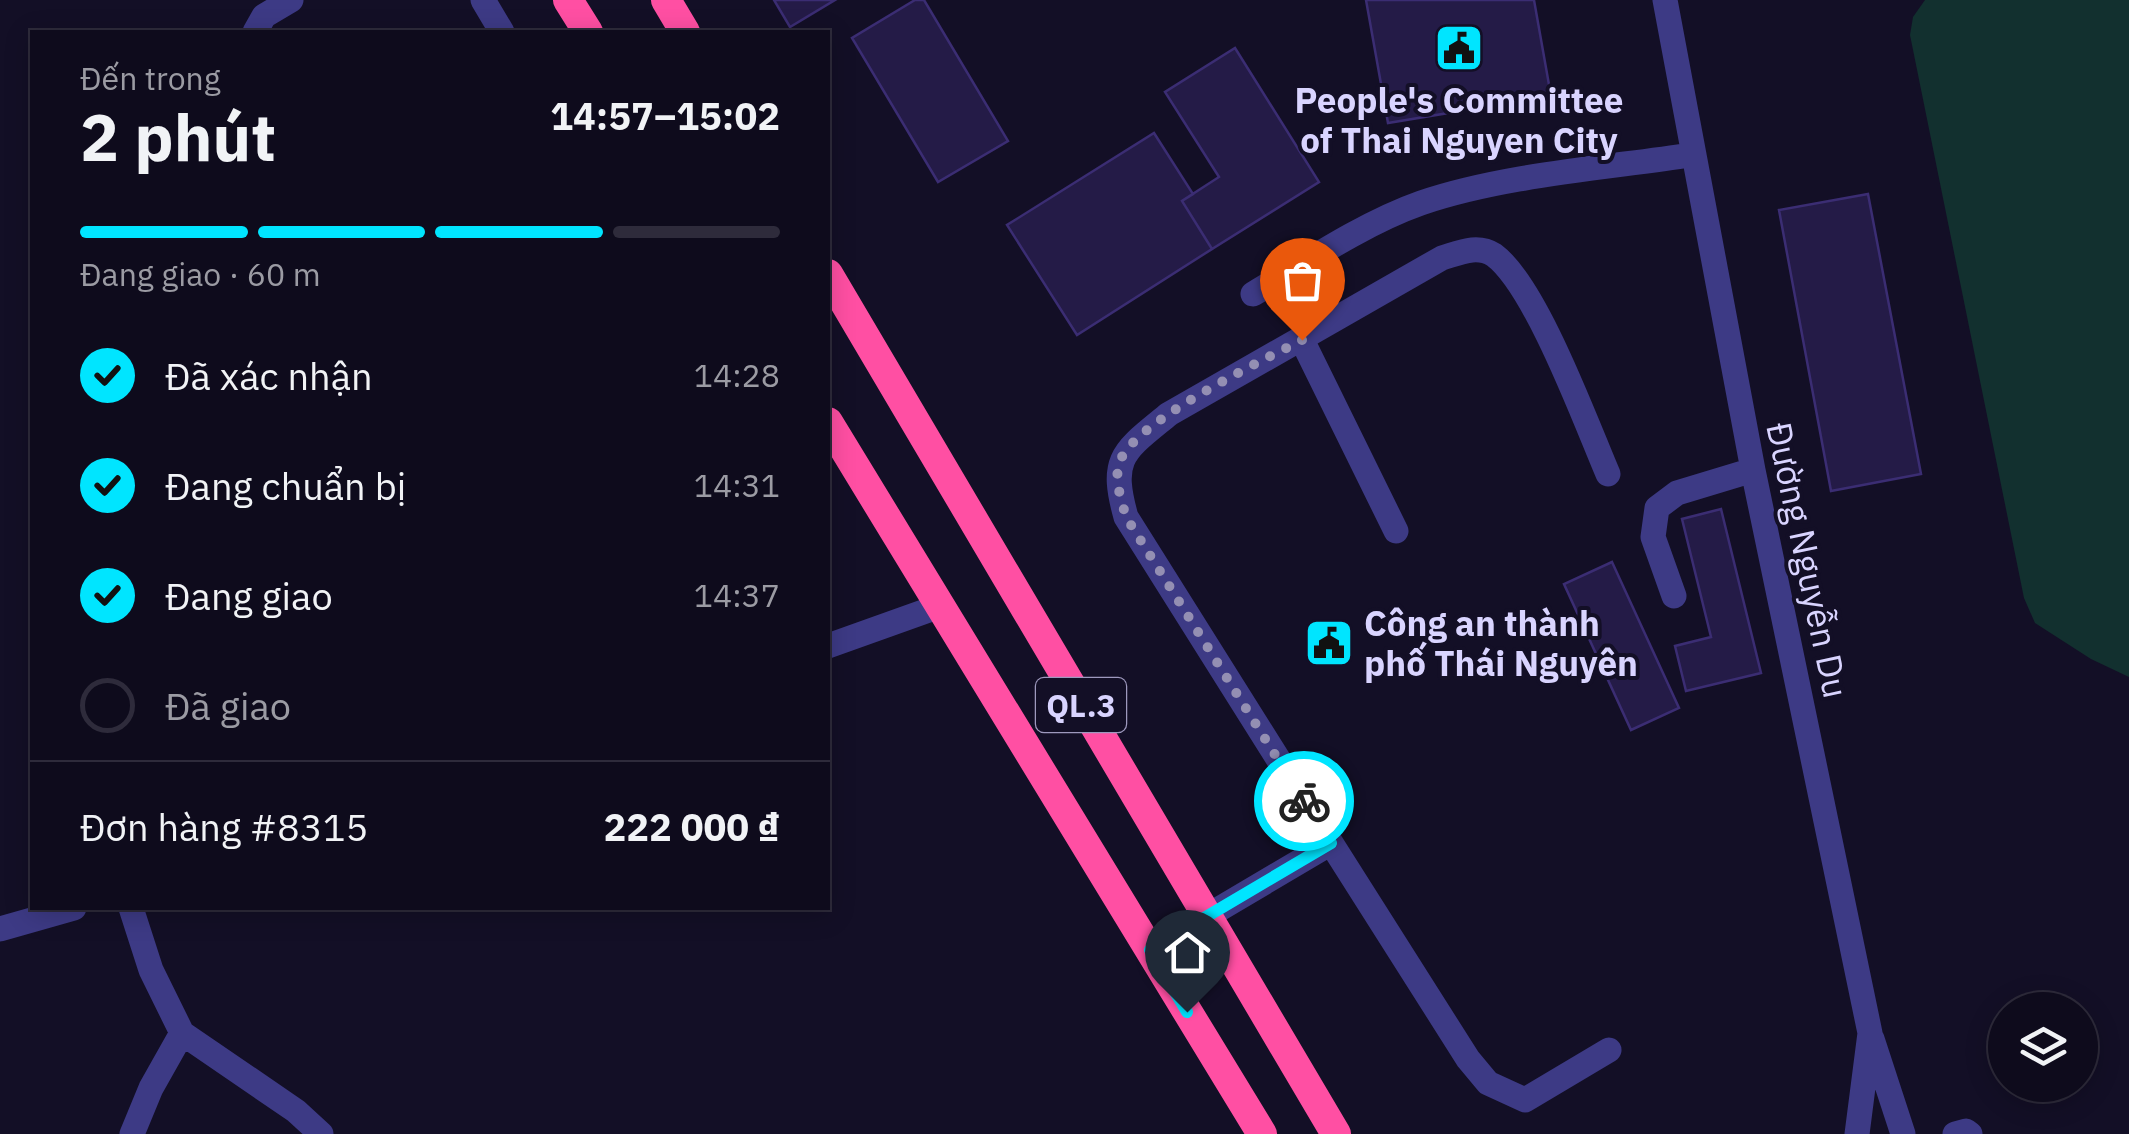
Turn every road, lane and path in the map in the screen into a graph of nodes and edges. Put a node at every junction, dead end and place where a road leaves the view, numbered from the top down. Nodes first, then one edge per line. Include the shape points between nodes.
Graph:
1 (291, 0) edge
2 (483, 0) edge
3 (568, 0) edge
4 (666, 0) edge
5 (1665, 0) edge
6 (256, 30) edge
7 (501, 30) edge
8 (587, 30) edge
9 (684, 30) edge
10 (1691, 155) junction
11 (830, 277) edge
12 (1253, 294) dead end
13 (1302, 340) junction
14 (830, 425) edge
15 (1752, 470) junction
16 (1608, 474) dead end
17 (1396, 531) dead end
18 (1674, 596) dead end
19 (940, 606) junction
20 (830, 645) edge
21 (1331, 843) junction
22 (67, 910) edge
23 (132, 910) edge
24 (1205, 915) junction
25 (0, 929) edge
26 (1150, 950) junction
27 (1870, 1033) junction
28 (182, 1034) junction
29 (1609, 1050) dead end
30 (132, 1134) edge
31 (321, 1134) edge
32 (1262, 1134) edge
33 (1336, 1134) edge
34 (1857, 1134) edge
35 (1903, 1134) edge
36 (1955, 1134) edge
37 (1970, 1134) edge

1 - 6 street via 264,16
2 - 7 street
3 - 8 highway
4 - 9 highway
5 - 10 street, Đường Nguyễn Du
10 - 12 street via 1486,186 1419,204
10 - 15 street, Đường Nguyễn Du
11 - 24 highway, QL.3
13 - 16 street via 1442,258 1472,248 1493,254 1559,359
13 - 17 street
13 - 21 street via 1168,414 1119,463 1119,492 1138,539
14 - 19 highway, QL.3
15 - 18 street via 1677,493 1657,508 1653,537
15 - 27 street, Đường Nguyễn Du
19 - 20 street
19 - 26 highway, QL.3
21 - 24 street
21 - 29 street via 1488,1083 1524,1100
22 - 25 street
23 - 28 street
24 - 26 street
24 - 33 highway, QL.3
26 - 32 highway, QL.3
27 - 34 street, Đường Nguyễn Du
27 - 35 street
28 - 30 street
28 - 31 street
36 - 37 street

